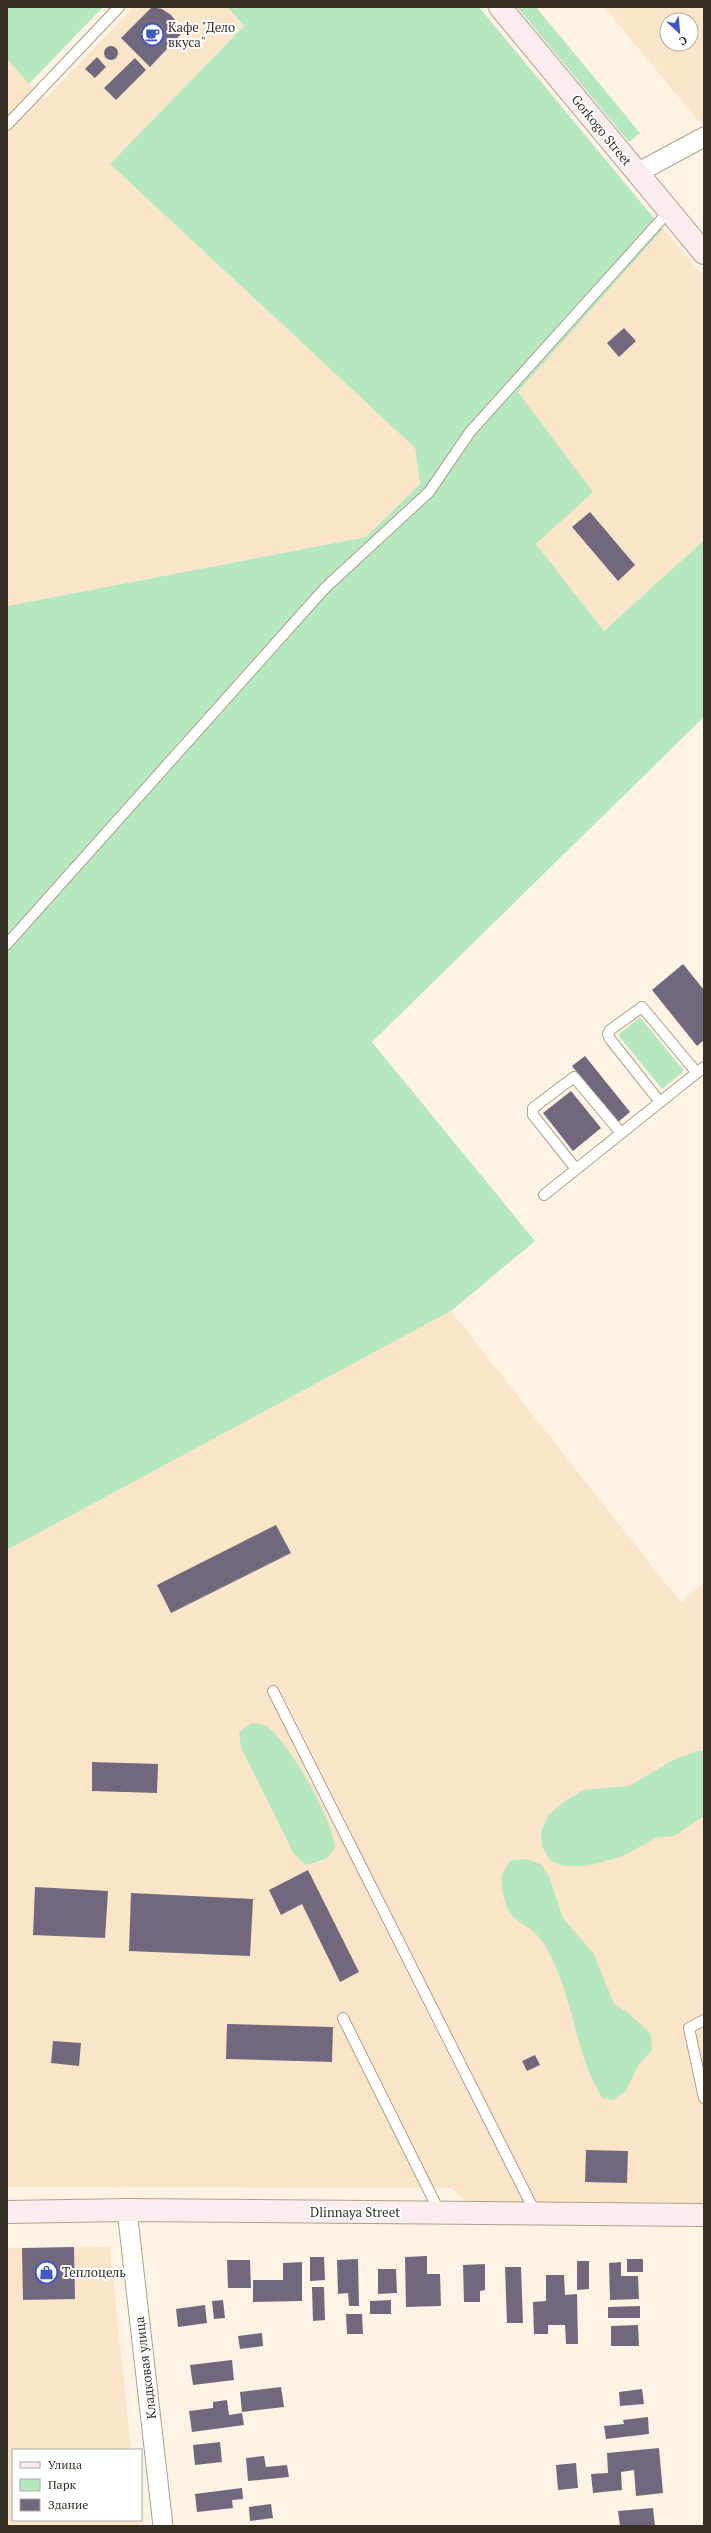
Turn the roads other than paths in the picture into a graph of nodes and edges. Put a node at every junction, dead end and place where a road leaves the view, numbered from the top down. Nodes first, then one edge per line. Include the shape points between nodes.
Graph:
1 (119, 7) edge
2 (500, 7) edge
3 (7, 125) edge
4 (704, 137) edge
5 (637, 173) junction
6 (669, 211) junction
7 (704, 253) edge
8 (7, 944) edge
9 (700, 1070) edge
10 (660, 1102) junction
11 (621, 1133) junction
12 (576, 1169) junction
13 (544, 1196) dead end
14 (273, 1691) dead end
15 (343, 2018) dead end
16 (704, 2020) edge
17 (704, 2098) edge
18 (127, 2210) junction
19 (7, 2212) edge
20 (440, 2213) junction
21 (536, 2214) junction
22 (704, 2215) edge
23 (163, 2526) edge

1 - 3 lane
2 - 5 street, Gorkogo Street
4 - 5 street
5 - 6 street, Gorkogo Street
6 - 7 street, Gorkogo Street
6 - 8 lane via 470,432 429,492 325,588
9 - 10 lane
9 - 10 lane via 645,1009 636,1009 608,1034
10 - 11 lane
11 - 12 lane
11 - 12 lane via 574,1077 533,1108 533,1115
12 - 13 lane
14 - 21 lane
15 - 20 lane
16 - 17 lane via 688,2028
18 - 19 street, Dlinnaya Street
18 - 20 street, Dlinnaya Street
18 - 23 street, Кладковая улица
20 - 21 street, Dlinnaya Street
21 - 22 street, Dlinnaya Street

